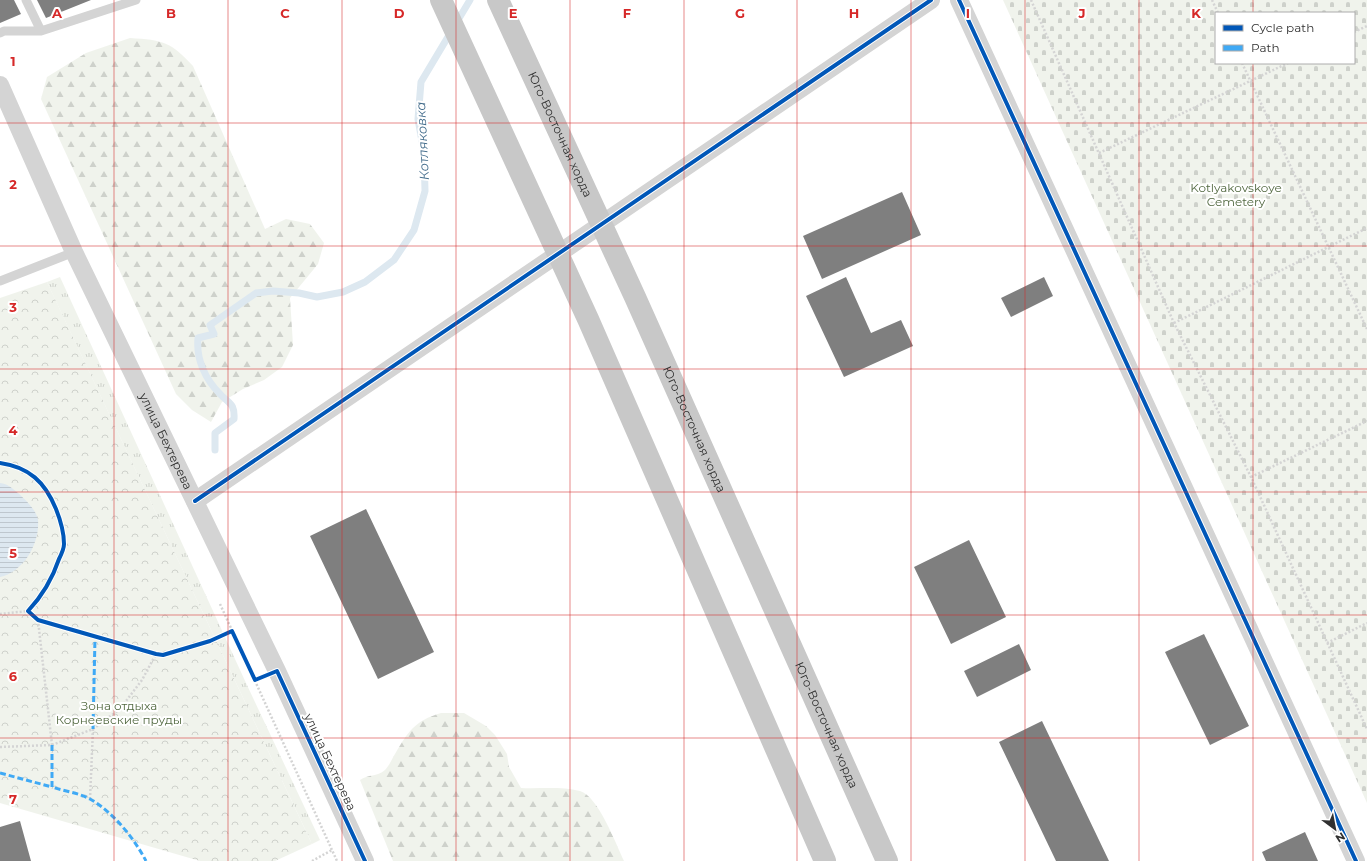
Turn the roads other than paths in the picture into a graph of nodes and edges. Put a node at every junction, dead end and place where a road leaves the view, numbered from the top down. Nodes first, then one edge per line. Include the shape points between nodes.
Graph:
1 (26, 0) edge
2 (136, 0) edge
3 (441, 0) edge
4 (498, 0) edge
5 (931, 0) edge
6 (959, 0) edge
7 (42, 32) junction
8 (0, 34) edge
9 (0, 85) edge
10 (74, 252) junction
11 (0, 281) edge
12 (194, 501) junction
13 (365, 861) edge
14 (825, 861) edge
15 (886, 861) edge
16 (1356, 861) edge

1 - 7 lane
2 - 7 lane
3 - 14 main road via 588,320
4 - 15 main road, Юго-Восточная хорда via 635,297
5 - 12 street
6 - 16 street
7 - 8 lane
9 - 10 street, улица Бехтерева
10 - 11 lane
10 - 12 street, улица Бехтерева
12 - 13 street, улица Бехтерева via 277,671

